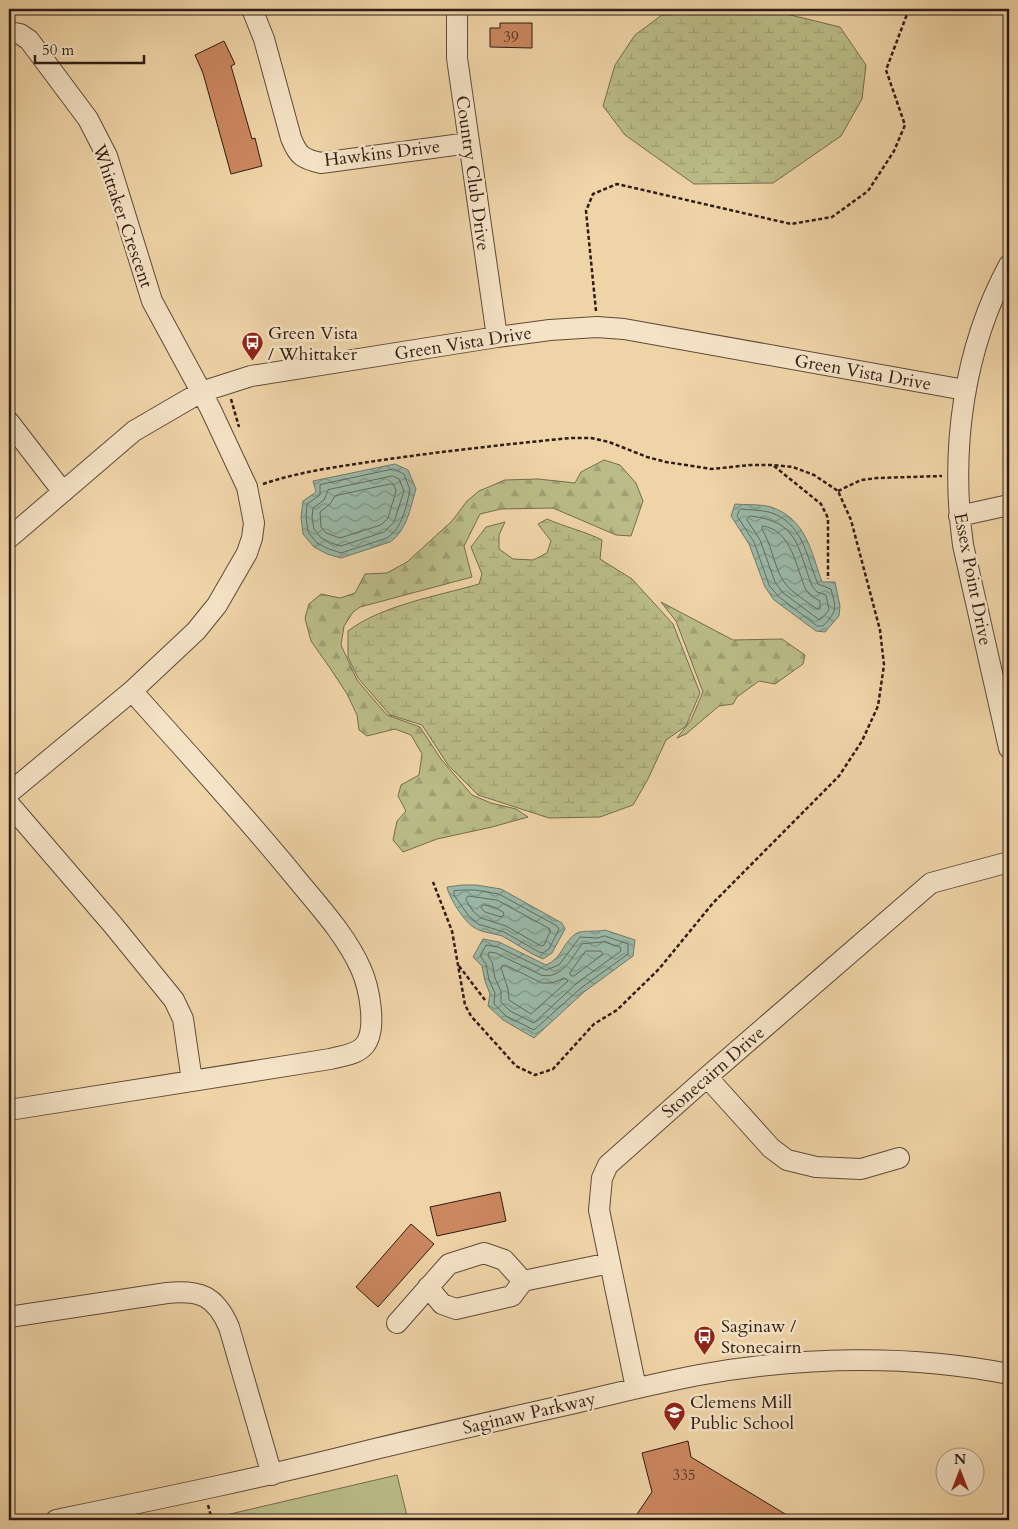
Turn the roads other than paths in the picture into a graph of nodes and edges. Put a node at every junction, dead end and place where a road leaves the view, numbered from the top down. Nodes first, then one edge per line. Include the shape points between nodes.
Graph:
1 (252, 9) edge
2 (457, 9) edge
3 (9, 32) edge
4 (469, 143) junction
5 (1009, 265) edge
6 (496, 337) junction
7 (965, 390) junction
8 (201, 392) junction
9 (9, 422) edge
10 (64, 492) junction
11 (1009, 505) edge
12 (959, 516) junction
13 (9, 538) edge
14 (132, 692) junction
15 (1009, 748) edge
16 (9, 794) edge
17 (9, 804) edge
18 (1009, 862) edge
19 (707, 1077) junction
20 (192, 1081) junction
21 (9, 1110) edge
22 (899, 1158) dead end
23 (610, 1263) junction
24 (523, 1281) junction
25 (428, 1288) junction
26 (9, 1317) edge
27 (397, 1323) dead end
28 (1009, 1374) edge
29 (636, 1388) junction
30 (272, 1475) junction
31 (56, 1520) edge

1 - 4 street, Hawkins Drive via 264,39 291,138 296,151 307,160 321,163
2 - 4 street, Country Club Drive via 457,58
3 - 8 street, Whittaker Crescent via 29,40 88,119 107,156 152,301
4 - 6 street, Country Club Drive
5 - 7 street, Essex Point Drive via 983,324
6 - 7 street, Green Vista Drive via 597,327 624,329
6 - 8 street, Green Vista Drive via 251,376
7 - 12 street, Essex Point Drive via 960,430
8 - 10 street, Green Vista Drive via 134,431
8 - 14 street, Whittaker Crescent via 247,487 254,522 252,538 247,553 217,605 196,631
9 - 10 street
10 - 13 street, Green Vista Drive
11 - 12 street
12 - 15 street, Essex Point Drive
14 - 16 street, Whittaker Crescent
14 - 20 street via 326,915 361,970 371,1008 370,1037 353,1054
17 - 20 street via 174,1000 183,1019
18 - 19 street, Stonecairn Drive via 931,883
19 - 22 street via 771,1148 787,1160 816,1167 861,1168
19 - 23 street, Stonecairn Drive via 608,1165 602,1178 600,1210
20 - 21 street
23 - 24 street
23 - 29 street, Stonecairn Drive
24 - 25 street via 512,1296 456,1309 442,1304
24 - 25 street via 504,1260 484,1253 449,1264
25 - 27 street
26 - 30 street via 167,1292 202,1294 214,1302 229,1327
28 - 29 street, Saginaw Parkway via 893,1361 834,1361 743,1368
29 - 30 street, Saginaw Parkway
30 - 31 street, Saginaw Parkway

